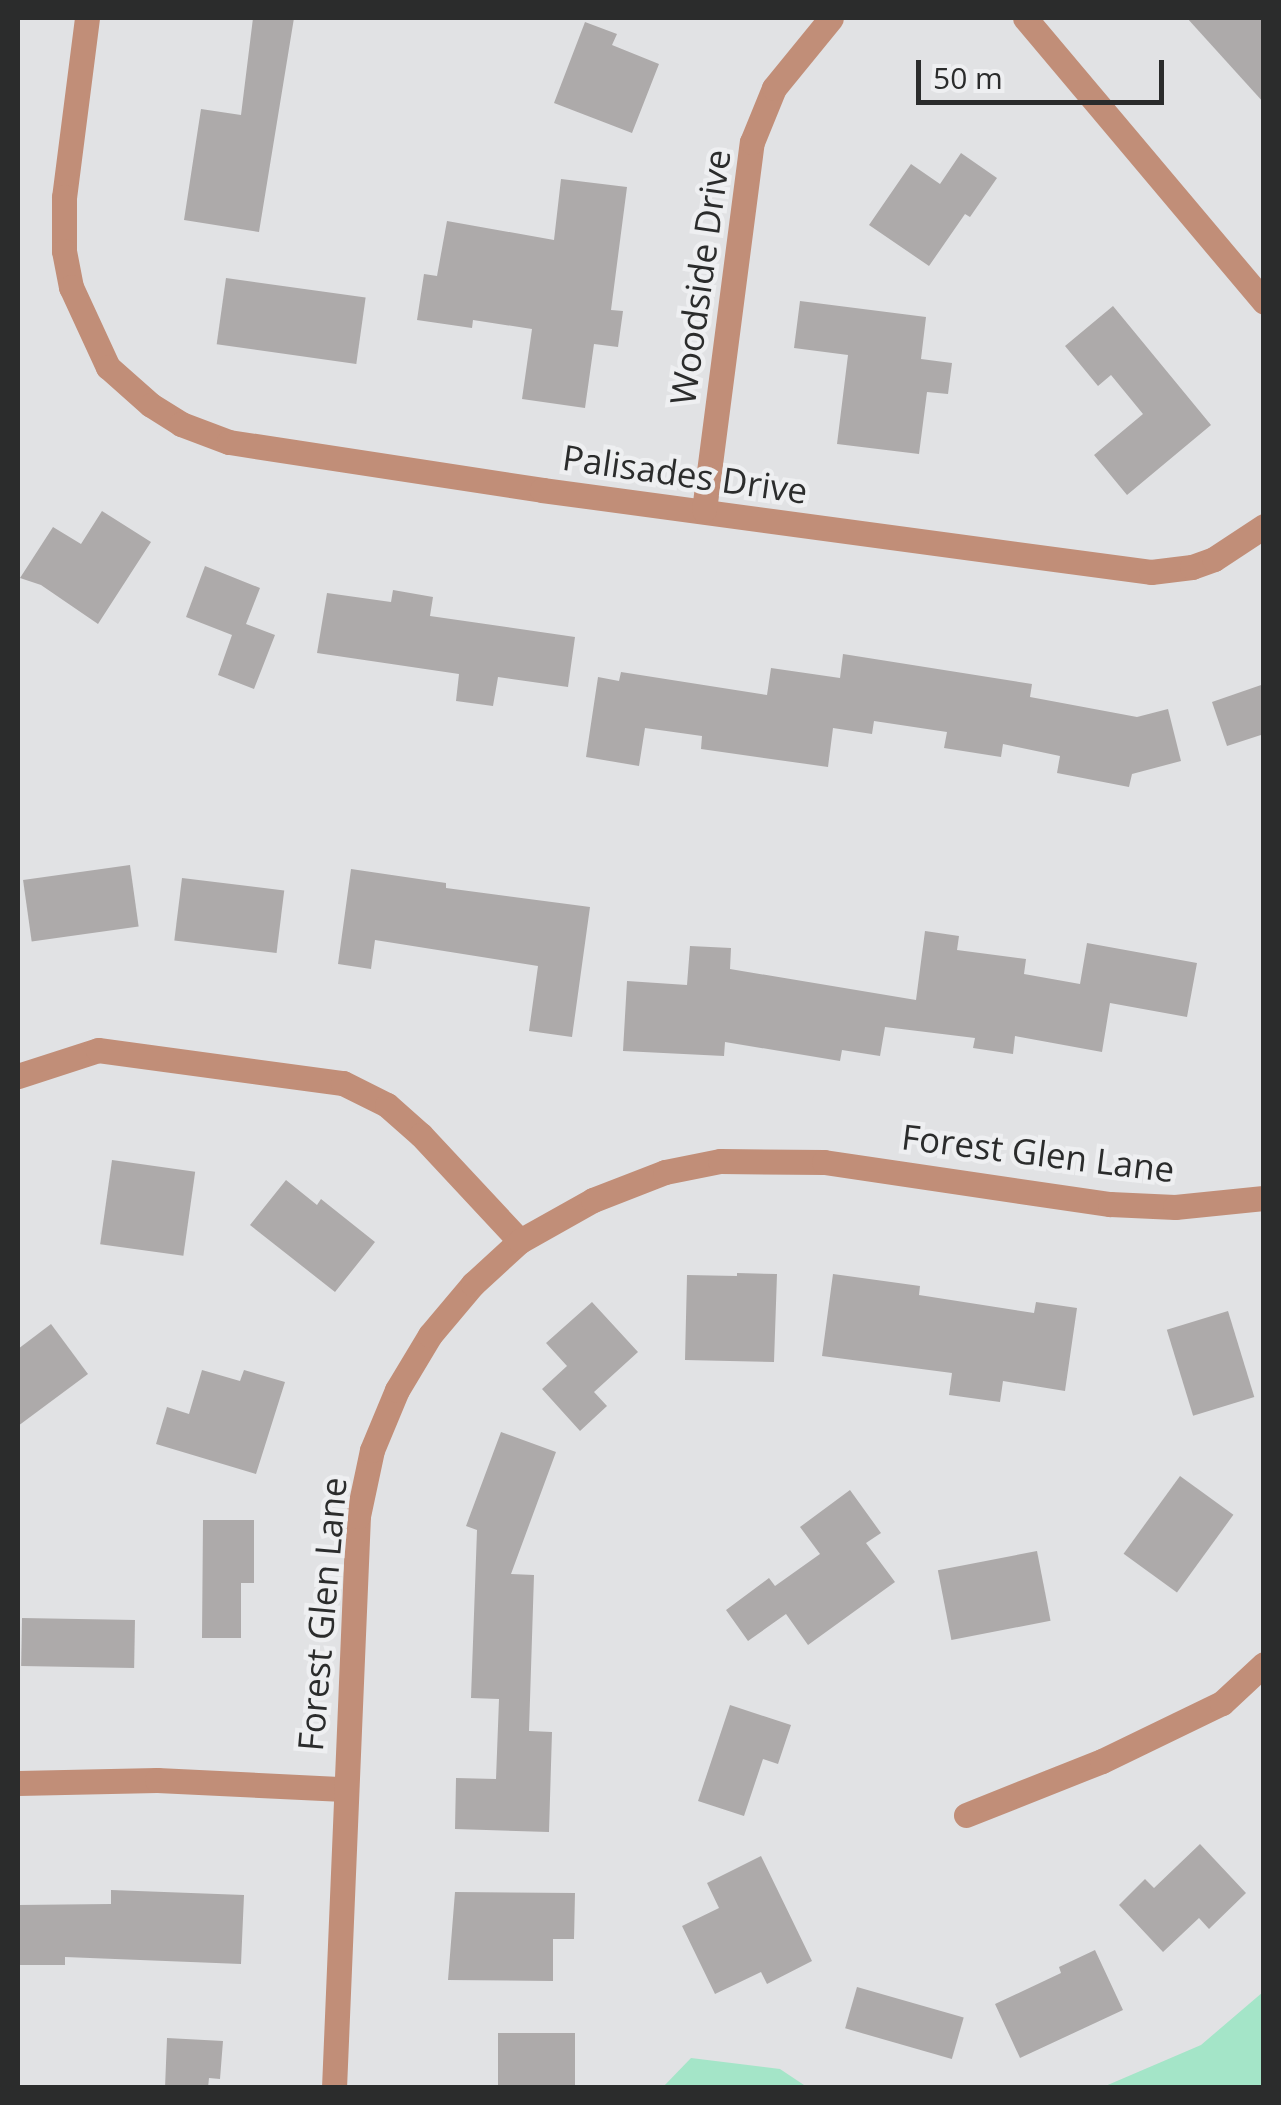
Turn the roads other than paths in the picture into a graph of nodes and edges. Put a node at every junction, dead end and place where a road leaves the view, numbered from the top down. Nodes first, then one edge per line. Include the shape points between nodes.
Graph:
1 (87, 18) edge
2 (831, 18) edge
3 (1026, 18) edge
4 (1264, 302) edge
5 (704, 510) junction
6 (1264, 526) edge
7 (18, 1076) edge
8 (1264, 1198) edge
9 (520, 1241) junction
10 (1264, 1664) edge
11 (18, 1783) edge
12 (344, 1789) junction
13 (966, 1814) dead end
14 (334, 2088) edge

1 - 5 street, Palisades Drive via 64,196 64,251 71,287 108,368 181,424 229,442
2 - 5 street, Woodside Drive via 790,62 752,142
3 - 4 street
5 - 6 street, Palisades Drive via 1151,572 1214,559
7 - 9 street via 98,1050 343,1083 387,1105 421,1135
8 - 9 street, Forest Glen Lane via 1110,1204 824,1162 720,1161 616,1188
9 - 12 street, Forest Glen Lane via 430,1334 372,1450 358,1516
10 - 13 street via 1207,1711
11 - 12 street via 157,1780
12 - 14 street, Forest Glen Lane

